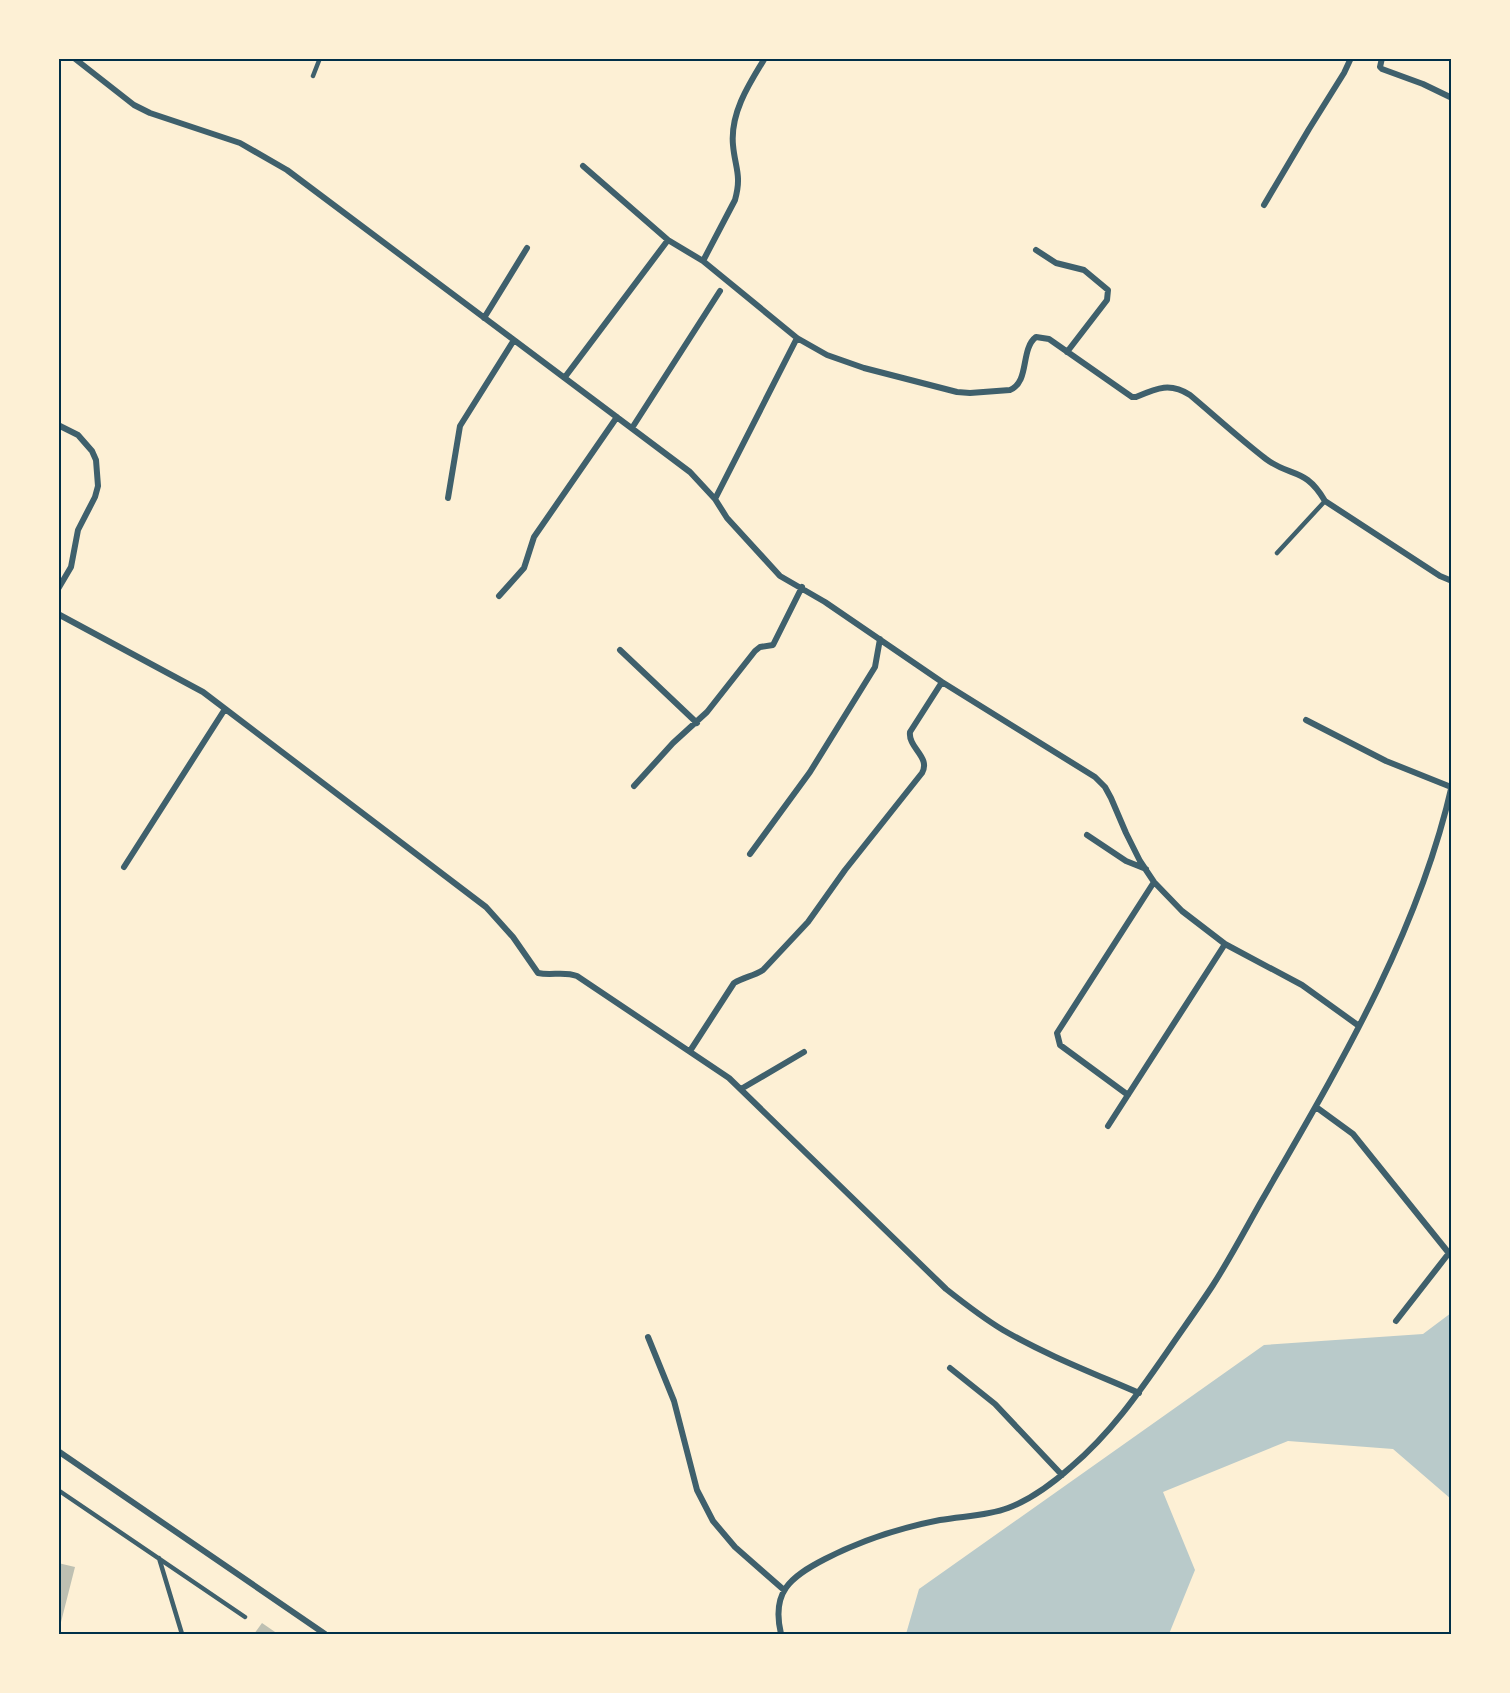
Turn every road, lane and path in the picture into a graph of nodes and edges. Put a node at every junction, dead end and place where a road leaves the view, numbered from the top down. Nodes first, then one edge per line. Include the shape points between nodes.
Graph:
1 (74, 58) edge
2 (320, 58) edge
3 (765, 58) edge
4 (1351, 58) edge
5 (1382, 58) edge
6 (313, 76) dead end
7 (1452, 98) edge
8 (583, 166) dead end
9 (1264, 205) dead end
10 (668, 240) junction
11 (527, 248) dead end
12 (1036, 250) dead end
13 (703, 261) junction
14 (720, 291) dead end
15 (484, 318) junction
16 (797, 338) junction
17 (514, 340) junction
18 (1067, 352) junction
19 (565, 377) junction
20 (617, 417) junction
21 (58, 425) edge
22 (632, 428) junction
23 (448, 498) dead end
24 (715, 499) junction
25 (1325, 501) junction
26 (1277, 554) dead end
27 (1452, 581) edge
28 (802, 587) junction
29 (58, 589) edge
30 (499, 597) dead end
31 (58, 614) edge
32 (880, 639) junction
33 (620, 650) dead end
34 (942, 682) junction
35 (225, 709) junction
36 (1305, 720) dead end
37 (697, 723) junction
38 (634, 786) dead end
39 (1451, 786) edge
40 (1087, 835) dead end
41 (750, 854) dead end
42 (124, 867) dead end
43 (1146, 869) junction
44 (1154, 882) junction
45 (1225, 944) junction
46 (1359, 1026) junction
47 (690, 1051) junction
48 (804, 1052) dead end
49 (741, 1089) junction
50 (1128, 1095) junction
51 (1316, 1107) junction
52 (1108, 1126) dead end
53 (1450, 1255) edge
54 (1396, 1321) dead end
55 (648, 1337) dead end
56 (950, 1368) dead end
57 (1139, 1393) junction
58 (58, 1451) edge
59 (1062, 1475) junction
60 (58, 1490) edge
61 (159, 1558) junction
62 (784, 1590) junction
63 (246, 1617) dead end
64 (182, 1635) edge
65 (325, 1635) edge
66 (781, 1635) edge

1 - 15 street via 134,105 262,154
2 - 6 lane
3 - 13 street via 746,88 736,117 735,200
4 - 9 street
5 - 7 street via 1382,69
8 - 10 street
10 - 13 street
10 - 19 street
11 - 15 street
12 - 18 street via 1056,263 1083,270 1108,290 1107,300
13 - 16 street
14 - 22 street
15 - 17 street
16 - 18 street via 827,355 864,368 970,393 1018,386 1030,342 1036,337 1049,339
16 - 24 street
17 - 19 street
17 - 23 street via 460,426
18 - 25 street via 1134,397 1161,387 1185,392 1267,460 1307,478
19 - 20 street
20 - 22 street
20 - 30 street via 534,537 524,568
21 - 29 street via 78,435 92,451 98,486 78,531 71,567
22 - 24 street via 690,472
24 - 28 street via 772,570
25 - 26 lane
25 - 27 street
28 - 32 street
28 - 37 street via 773,645 755,651
31 - 35 street via 186,682
32 - 34 street
32 - 41 street via 875,667 810,772
33 - 37 street
34 - 43 street via 1095,777 1105,787
34 - 47 street via 910,732 909,738 924,760 924,770 808,922 763,970 734,983
35 - 42 street
35 - 47 street via 486,907 538,972 577,976
36 - 39 street via 1386,761
37 - 38 street
39 - 46 street via 1411,917
40 - 43 street via 1125,861
43 - 44 street
44 - 45 street via 1182,911
44 - 50 street via 1057,1034 1060,1045
45 - 46 street via 1302,984
45 - 50 street
46 - 51 street
47 - 49 street
48 - 49 street
49 - 57 street via 971,1309 1036,1348
50 - 52 street
51 - 53 street via 1353,1134
51 - 57 street via 1214,1284
53 - 54 street
55 - 62 street via 674,1401 697,1490 713,1521
56 - 59 street via 995,1404
57 - 59 street via 1116,1424
58 - 65 street
59 - 62 street via 1047,1488 1007,1508 865,1540 803,1572
60 - 61 lane
61 - 63 lane
61 - 64 lane
62 - 66 street via 777,1612

